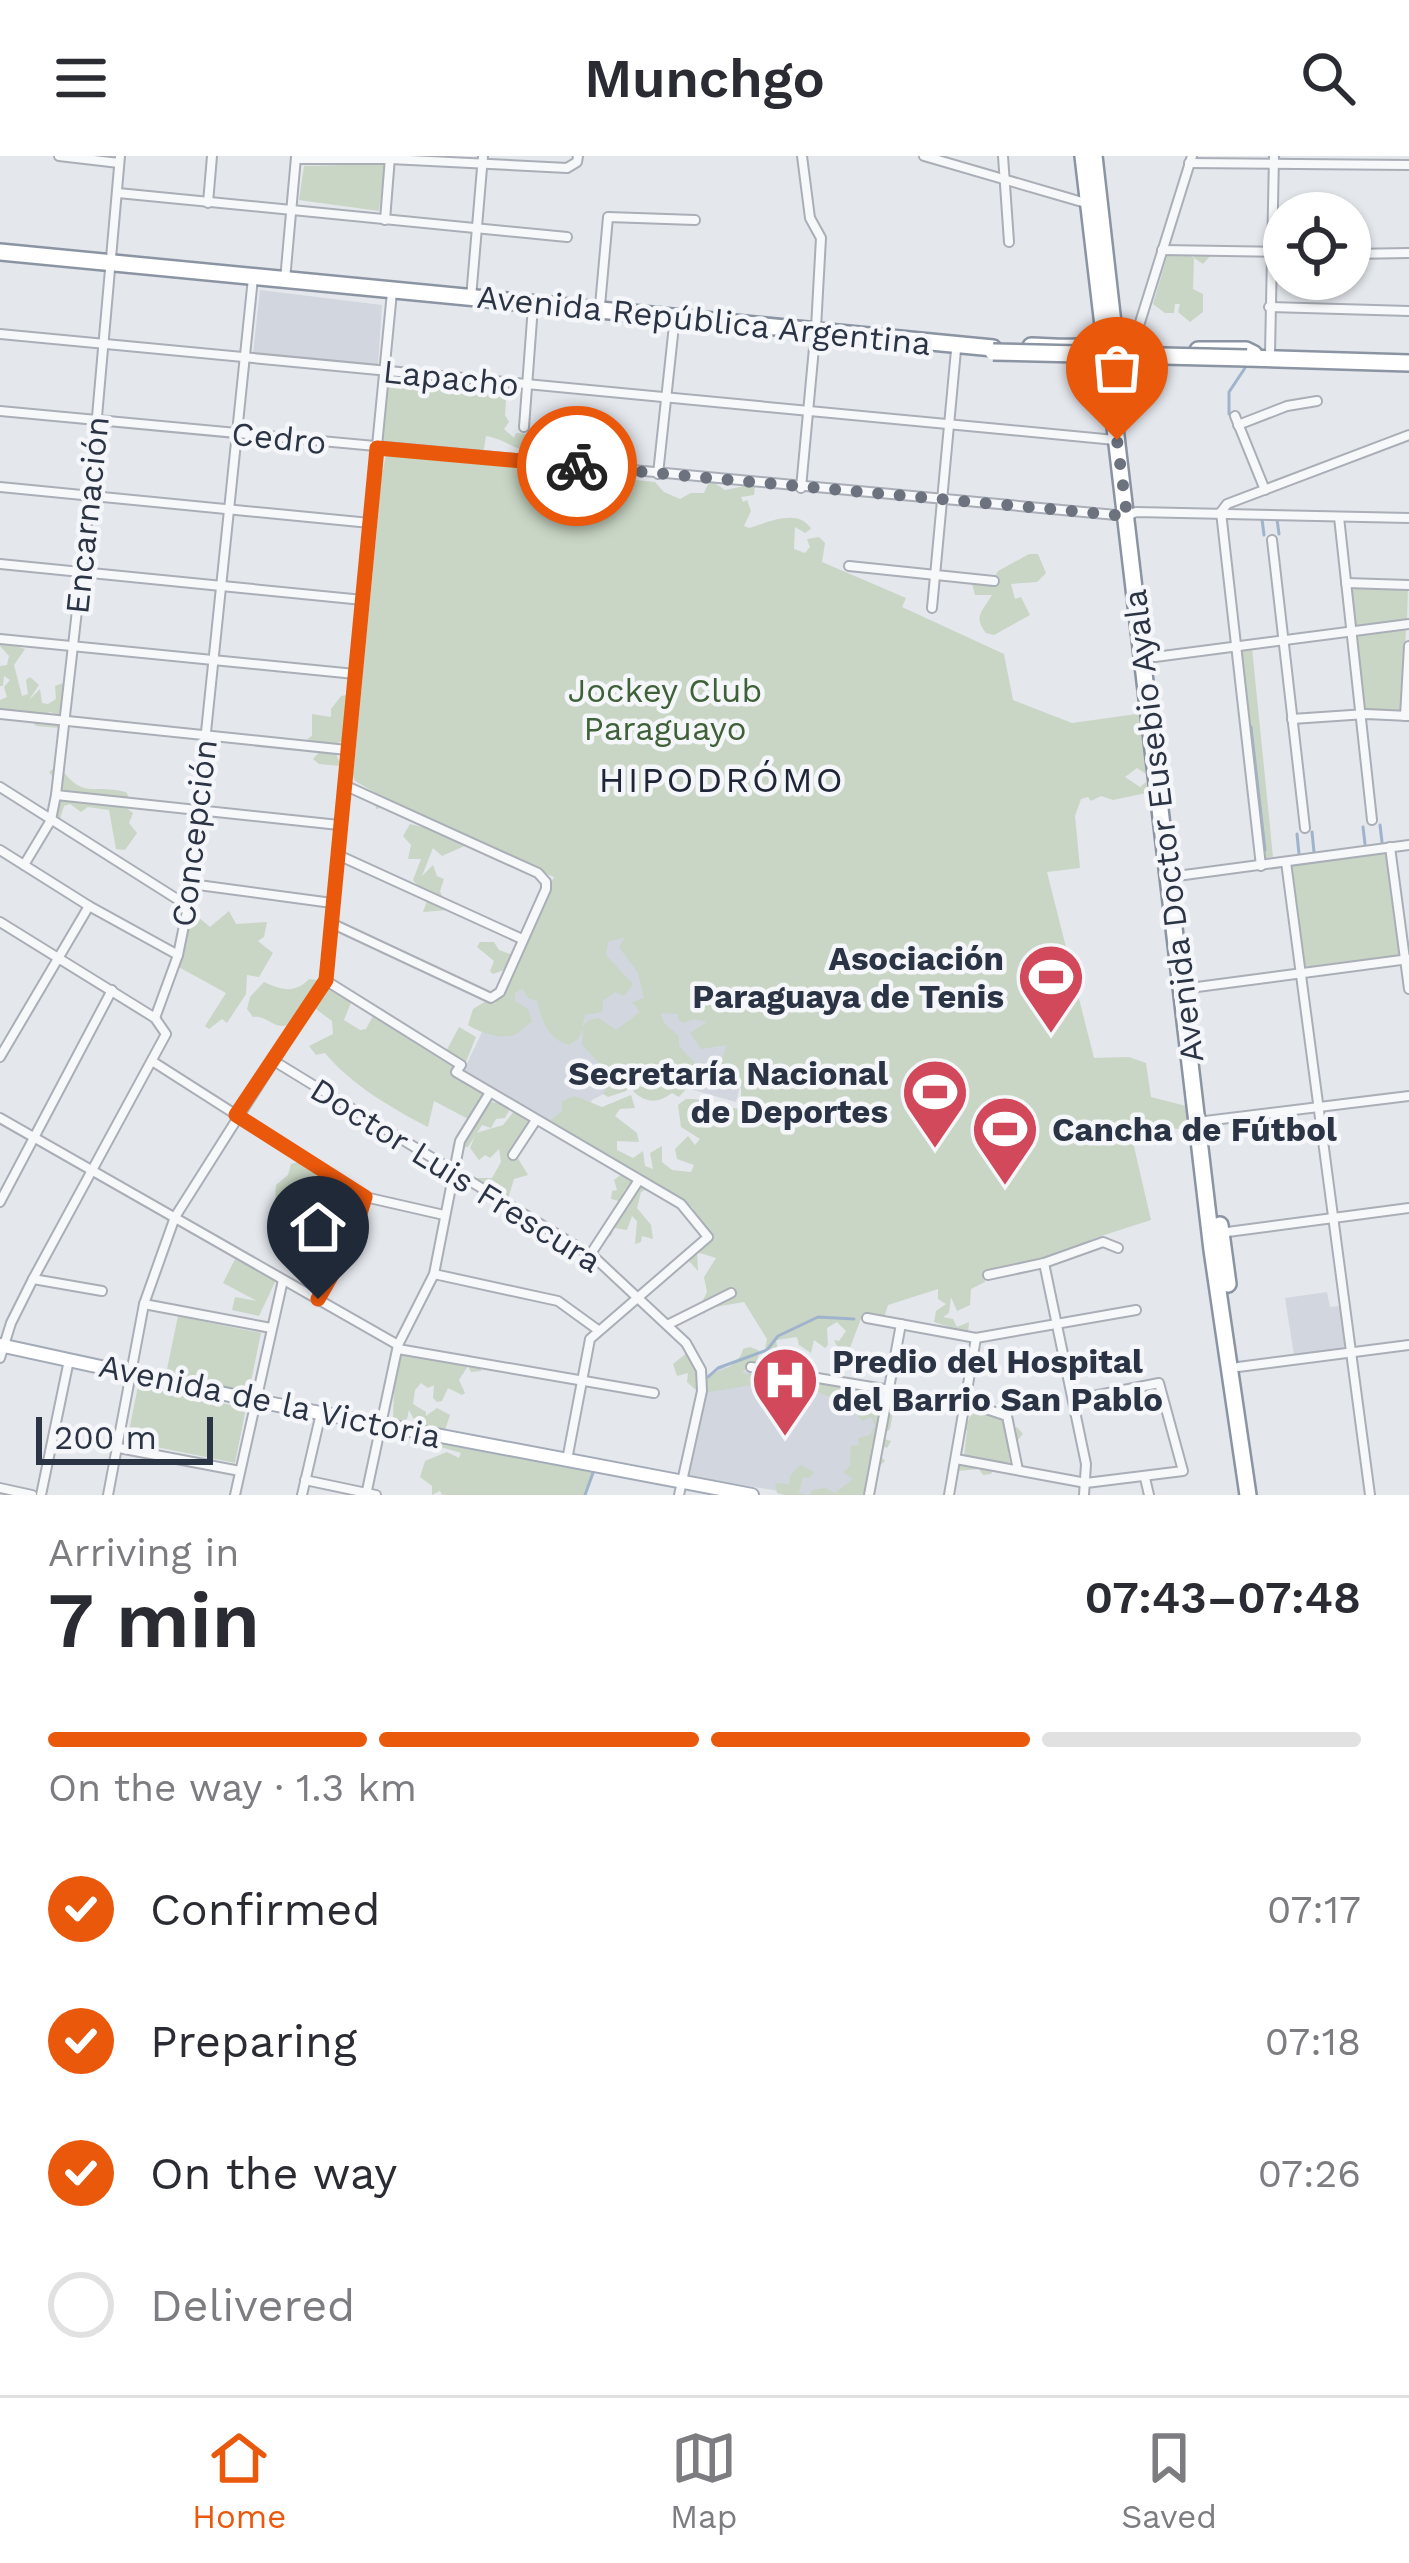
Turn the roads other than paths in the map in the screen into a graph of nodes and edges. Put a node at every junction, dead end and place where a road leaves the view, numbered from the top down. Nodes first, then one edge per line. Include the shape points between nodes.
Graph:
1 (59, 156) edge
2 (212, 156) edge
3 (802, 156) edge
4 (924, 156) edge
5 (1004, 156) edge
6 (1083, 156) edge
7 (1094, 156) edge
8 (296, 157) edge
9 (390, 157) edge
10 (935, 158) edge
11 (120, 159) edge
12 (483, 159) edge
13 (578, 159) edge
14 (1191, 159) edge
15 (1274, 159) edge
16 (1409, 165) edge
17 (1006, 181) junction
18 (1273, 192) edge
19 (118, 193) junction
20 (208, 203) junction
21 (1089, 204) junction
22 (291, 212) junction
23 (385, 220) junction
24 (695, 220) dead end
25 (476, 229) junction
26 (567, 237) dead end
27 (1009, 242) dead end
28 (1162, 250) junction
29 (1263, 251) edge
30 (1409, 253) edge
31 (1371, 254) edge
32 (0, 256) edge
33 (110, 266) junction
34 (253, 280) junction
35 (285, 282) junction
36 (392, 293) junction
37 (471, 300) junction
38 (1269, 300) edge
39 (533, 307) junction
40 (1269, 308) junction
41 (1409, 311) edge
42 (599, 314) junction
43 (675, 320) junction
44 (815, 333) junction
45 (0, 334) edge
46 (1110, 338) junction
47 (915, 344) junction
48 (102, 345) junction
49 (1132, 348) junction
50 (956, 350) junction
51 (989, 350) junction
52 (1255, 355) junction
53 (245, 358) junction
54 (1409, 360) edge
55 (1114, 370) junction
56 (386, 372) junction
57 (528, 386) junction
58 (666, 398) junction
59 (1317, 401) dead end
60 (0, 410) edge
61 (808, 411) junction
62 (98, 422) junction
63 (946, 425) junction
64 (524, 428) dead end
65 (236, 434) junction
66 (1409, 435) edge
67 (1117, 440) junction
68 (377, 448) junction
69 (658, 473) junction
70 (0, 487) edge
71 (801, 488) junction
72 (1265, 490) junction
73 (90, 496) junction
74 (940, 500) junction
75 (230, 510) junction
76 (1221, 512) junction
77 (1132, 514) junction
78 (1339, 517) junction
79 (1409, 518) edge
80 (370, 523) junction
81 (1272, 540) dead end
82 (0, 564) edge
83 (849, 566) dead end
84 (82, 572) junction
85 (935, 576) junction
86 (994, 581) dead end
87 (1346, 583) junction
88 (222, 585) junction
89 (1409, 585) edge
90 (363, 599) junction
91 (932, 608) dead end
92 (1409, 624) edge
93 (1352, 632) junction
94 (1141, 634) junction
95 (0, 639) edge
96 (1285, 645) junction
97 (74, 646) junction
98 (1235, 646) junction
99 (1409, 650) edge
100 (1154, 657) junction
101 (214, 660) junction
102 (355, 674) junction
103 (0, 715) edge
104 (1360, 715) junction
105 (1407, 716) edge
106 (1292, 719) junction
107 (66, 720) junction
108 (206, 738) junction
109 (347, 750) junction
110 (344, 785) junction
111 (0, 787) edge
112 (56, 795) junction
113 (199, 812) junction
114 (51, 820) junction
115 (1372, 820) dead end
116 (339, 825) junction
117 (1305, 828) dead end
118 (1409, 845) edge
119 (1390, 848) junction
120 (0, 850) edge
121 (338, 855) junction
122 (1286, 862) junction
123 (24, 865) junction
124 (1261, 866) junction
125 (1177, 876) junction
126 (191, 884) junction
127 (332, 903) junction
128 (88, 906) junction
129 (188, 906) junction
130 (0, 922) edge
131 (331, 922) junction
132 (522, 939) junction
133 (178, 955) junction
134 (57, 956) junction
135 (1407, 960) edge
136 (1301, 971) junction
137 (326, 980) junction
138 (1186, 989) junction
139 (1409, 989) edge
140 (112, 990) junction
141 (155, 1018) junction
142 (0, 1057) edge
143 (152, 1061) junction
144 (274, 1061) junction
145 (489, 1094) junction
146 (1409, 1096) edge
147 (1320, 1106) junction
148 (236, 1115) junction
149 (0, 1118) edge
150 (536, 1120) junction
151 (1202, 1121) junction
152 (33, 1138) junction
153 (513, 1155) dead end
154 (92, 1170) junction
155 (454, 1174) junction
156 (639, 1180) junction
157 (365, 1197) junction
158 (0, 1202) edge
159 (1409, 1208) edge
160 (445, 1215) junction
161 (175, 1217) junction
162 (1335, 1218) junction
163 (1216, 1234) junction
164 (1118, 1248) dead end
165 (590, 1255) junction
166 (1045, 1263) junction
167 (434, 1274) junction
168 (988, 1275) dead end
169 (284, 1279) junction
170 (33, 1280) junction
171 (102, 1291) dead end
172 (731, 1293) dead end
173 (318, 1299) junction
174 (636, 1299) junction
175 (144, 1304) junction
176 (1136, 1310) dead end
177 (0, 1316) edge
178 (867, 1318) dead end
179 (11, 1323) junction
180 (667, 1324) junction
181 (901, 1324) junction
182 (1055, 1325) junction
183 (271, 1328) junction
184 (598, 1330) junction
185 (976, 1339) junction
186 (1409, 1345) edge
187 (398, 1347) junction
188 (1, 1349) edge
189 (1352, 1352) junction
190 (70, 1359) junction
191 (751, 1367) dead end
192 (1238, 1367) junction
193 (131, 1375) junction
194 (580, 1381) junction
195 (890, 1390) junction
196 (654, 1393) dead end
197 (1073, 1400) junction
198 (257, 1401) junction
199 (965, 1402) junction
200 (321, 1413) junction
201 (384, 1426) junction
202 (119, 1448) junction
203 (956, 1459) junction
204 (567, 1460) junction
205 (1018, 1470) junction
206 (240, 1472) junction
207 (1145, 1478) junction
208 (305, 1480) junction
209 (1086, 1483) junction
210 (0, 1488) edge
211 (680, 1488) edge
212 (370, 1494) edge
213 (37, 1495) edge
214 (108, 1495) edge
215 (236, 1495) edge
216 (302, 1495) edge
217 (752, 1495) edge
218 (869, 1495) edge
219 (949, 1495) edge
220 (1084, 1495) edge
221 (1150, 1495) edge
222 (1248, 1495) edge
223 (1258, 1495) edge
224 (1370, 1495) edge

1 - 11 street
2 - 20 street
3 - 44 street via 810,218 821,238
4 - 10 street
5 - 17 street
6 - 21 highway, Avenida Doctor Eusebio Ayala
7 - 46 highway, Avenida Doctor Eusebio Ayala
8 - 9 street
8 - 22 street
9 - 12 street
9 - 23 street
10 - 17 street
11 - 19 street, Encarnación
12 - 13 street via 567,168
12 - 25 street
14 - 15 street
14 - 28 street
15 - 16 street
15 - 18 street
17 - 21 street
17 - 27 street
19 - 20 street
19 - 33 street, Encarnación
20 - 22 street
21 - 46 highway, Avenida Doctor Eusebio Ayala
22 - 23 street
22 - 35 street
23 - 25 street
24 - 42 street via 608,217
25 - 26 street
25 - 37 street
28 - 29 street
28 - 49 street
30 - 31 street
32 - 33 highway, Avenida República Argentina
33 - 34 highway, Avenida República Argentina
33 - 48 street, Encarnación
34 - 35 highway, Avenida República Argentina
34 - 53 street, Concepción
35 - 36 highway, Avenida República Argentina
36 - 37 highway, Avenida República Argentina
36 - 56 street
37 - 39 highway, Avenida República Argentina
38 - 40 street
39 - 42 highway, Avenida República Argentina
39 - 57 street
40 - 41 street
40 - 52 street
42 - 43 highway, Avenida República Argentina
43 - 44 highway, Avenida República Argentina
43 - 58 street
44 - 47 highway, Avenida República Argentina
44 - 61 street
45 - 48 street, Lapacho
46 - 49 highway
46 - 51 highway
46 - 55 highway, Avenida Doctor Eusebio Ayala
47 - 50 highway, Avenida República Argentina
47 - 51 highway, Avenida República Argentina
48 - 53 street, Lapacho
48 - 62 street, Encarnación
49 - 52 highway
50 - 51 highway, Avenida República Argentina
50 - 63 street
51 - 52 highway, Avenida República Argentina, bridge
51 - 55 highway
52 - 54 highway, Avenida República Argentina
52 - 55 highway
53 - 56 street, Lapacho
53 - 65 street, Concepción
55 - 67 highway, Avenida Doctor Eusebio Ayala
55 - 77 highway, Avenida Doctor Eusebio Ayala
56 - 57 street, Lapacho
56 - 68 street
57 - 58 street, Lapacho
57 - 64 street
58 - 61 street, Lapacho
58 - 69 street
59 - 72 street via 1237,421
60 - 62 street, Cedro
61 - 63 street, Lapacho
61 - 71 street
62 - 65 street, Cedro
62 - 73 street, Encarnación
63 - 67 street, Lapacho
63 - 74 street
65 - 68 street, Cedro
65 - 75 street, Concepción
66 - 72 street
67 - 77 highway, Avenida Doctor Eusebio Ayala
68 - 69 street, Cedro
68 - 80 street
69 - 71 street, Cedro
70 - 73 street
71 - 74 street, Cedro
72 - 76 street
73 - 75 street
73 - 84 street, Encarnación
74 - 77 street, Cedro
74 - 85 street
75 - 80 street
75 - 88 street, Concepción
76 - 77 street, Cedro
76 - 78 street, Cedro
76 - 98 street
77 - 94 highway, Avenida Doctor Eusebio Ayala
77 - 100 highway, Avenida Doctor Eusebio Ayala
78 - 79 street, Cedro
78 - 87 street
80 - 90 street
81 - 96 street
82 - 84 street
83 - 85 street
84 - 88 street
84 - 97 street, Encarnación
85 - 86 street
85 - 91 street
87 - 89 street
87 - 93 street
88 - 90 street
88 - 101 street, Concepción
90 - 102 street
92 - 93 street
93 - 96 street
93 - 104 street
94 - 100 highway
94 - 138 highway, Avenida Doctor Eusebio Ayala
95 - 97 street
96 - 98 street
96 - 106 street
97 - 101 street
97 - 107 street, Encarnación
98 - 100 street
98 - 124 street
99 - 105 street
100 - 125 highway, Avenida Doctor Eusebio Ayala
101 - 102 street
101 - 108 street, Concepción
102 - 109 street
103 - 107 street
104 - 105 street
104 - 106 street
104 - 115 street
106 - 117 street
107 - 108 street
107 - 112 street, Encarnación
108 - 109 street
108 - 113 street, Concepción
109 - 110 street
110 - 116 street
110 - 132 street via 538,873 546,890
111 - 114 street
112 - 113 street
112 - 114 street, Encarnación
113 - 116 street
113 - 126 street, Concepción
114 - 123 street, Encarnación
114 - 129 street
116 - 121 street
118 - 119 street
119 - 122 street
119 - 135 street
120 - 123 street
121 - 127 street
121 - 132 street
122 - 124 street
122 - 136 street
123 - 128 street
124 - 125 street
125 - 138 highway, Avenida Doctor Eusebio Ayala
126 - 127 street
126 - 129 street, Concepción
127 - 131 street
128 - 133 street
128 - 134 street
129 - 133 street, Concepción
130 - 134 street
131 - 132 street via 483,998 500,992
131 - 137 street
133 - 141 street, Concepción
134 - 140 street
134 - 142 street
135 - 136 street
135 - 139 street
136 - 138 street
136 - 147 street
137 - 144 street
137 - 145 street via 460,1066 456,1072
138 - 151 highway, Avenida Doctor Eusebio Ayala
140 - 141 street
140 - 152 street
141 - 143 street, Concepción via 166,1034
143 - 148 street
143 - 154 street, Concepción
144 - 148 street
144 - 155 street, Doctor Luis Frescura
145 - 150 street
145 - 155 street via 460,1141
146 - 147 street
147 - 151 street
147 - 162 street
148 - 157 street
148 - 161 street
149 - 152 street
150 - 153 street
150 - 156 street
151 - 163 highway, Avenida Doctor Eusebio Ayala
152 - 154 street
152 - 158 street
154 - 161 street
154 - 170 street, Concepción
155 - 160 street
155 - 165 street, Doctor Luis Frescura
156 - 165 street
156 - 174 street via 686,1208 708,1237
157 - 160 street
157 - 173 street via 352,1240
159 - 162 street
160 - 167 street
161 - 169 street
161 - 175 street
162 - 163 street
162 - 189 street
163 - 192 highway, Avenida Doctor Eusebio Ayala
163 - 222 highway, Avenida Doctor Eusebio Ayala
164 - 166 street via 1103,1242
165 - 174 street, Doctor Luis Frescura
166 - 168 street
166 - 182 street
167 - 184 street via 559,1301
167 - 187 street
169 - 173 street
169 - 183 street
170 - 171 street
170 - 179 street, Concepción
172 - 180 street
173 - 187 street
174 - 180 street, Doctor Luis Frescura
174 - 184 street
175 - 183 street
175 - 193 street
176 - 182 street
177 - 179 street
178 - 181 street
179 - 188 street, Concepción
180 - 211 street, Doctor Luis Frescura via 701,1370
181 - 185 street
181 - 195 street
182 - 185 street
182 - 197 street
183 - 198 street
184 - 194 street
185 - 199 street
186 - 189 street
187 - 194 street
187 - 201 street
188 - 190 main road, Avenida de la Victoria
189 - 192 street
189 - 224 street
190 - 193 main road, Avenida de la Victoria
190 - 213 street
191 - 195 street
192 - 223 highway, Avenida Doctor Eusebio Ayala
193 - 198 main road, Avenida de la Victoria
193 - 202 street
194 - 196 street
194 - 204 street
195 - 218 street
197 - 207 street via 1159,1383 1183,1471
197 - 209 street
198 - 200 main road, Avenida de la Victoria
198 - 206 street
199 - 203 street
199 - 205 street via 1007,1416
200 - 201 main road, Avenida de la Victoria
200 - 208 street
201 - 204 main road, Avenida de la Victoria
201 - 212 street
202 - 206 street
202 - 214 street
203 - 205 street
203 - 219 street
204 - 211 main road, Avenida de la Victoria
205 - 209 street
206 - 215 street
207 - 209 street
207 - 221 street
208 - 212 street
208 - 216 street
209 - 220 street
210 - 213 street
211 - 217 main road, Avenida de la Victoria

